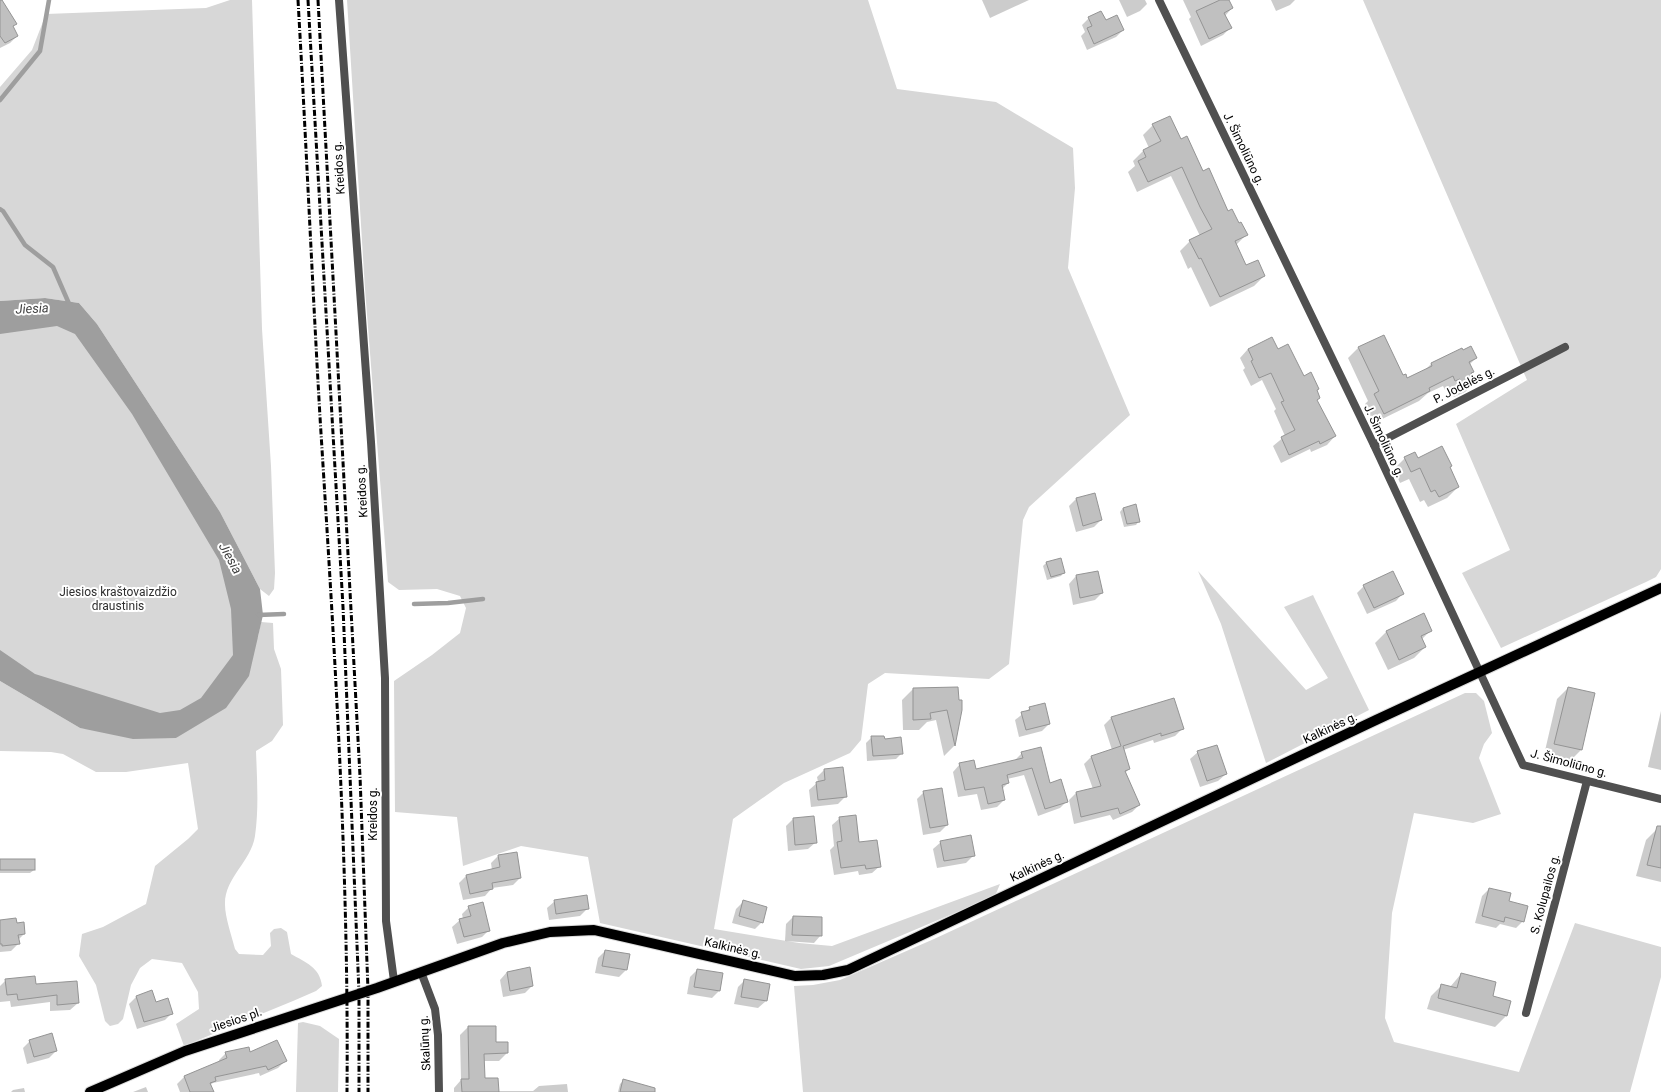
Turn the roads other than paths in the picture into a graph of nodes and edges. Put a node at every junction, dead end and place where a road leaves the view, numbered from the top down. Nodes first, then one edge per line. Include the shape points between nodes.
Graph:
1 (340, 0) edge
2 (1159, 0) edge
3 (1565, 347) dead end
4 (1374, 445) junction
5 (1661, 588) edge
6 (1480, 672) junction
7 (1587, 781) junction
8 (1661, 799) edge
9 (421, 972) junction
10 (394, 981) junction
11 (1526, 1013) dead end
12 (90, 1092) edge
13 (439, 1092) edge

1 - 10 street, Kreidos g. via 385,678 386,921
2 - 4 street, J. Šimoliūno g.
3 - 4 street, P. Jodelės g.
4 - 6 street, J. Šimoliūno g.
5 - 6 main road, Kalkinės g.
6 - 7 street, J. Šimoliūno g. via 1523,765
6 - 9 main road, Kalkinės g. via 848,970 823,975 795,976 594,930 550,932 503,943
7 - 8 street, J. Šimoliūno g.
7 - 11 street, S. Kolupailos g.
9 - 10 main road, Kalkinės g.
9 - 13 street, Skalūnų g. via 435,1009
10 - 12 main road, Jiesios pl. via 186,1051

